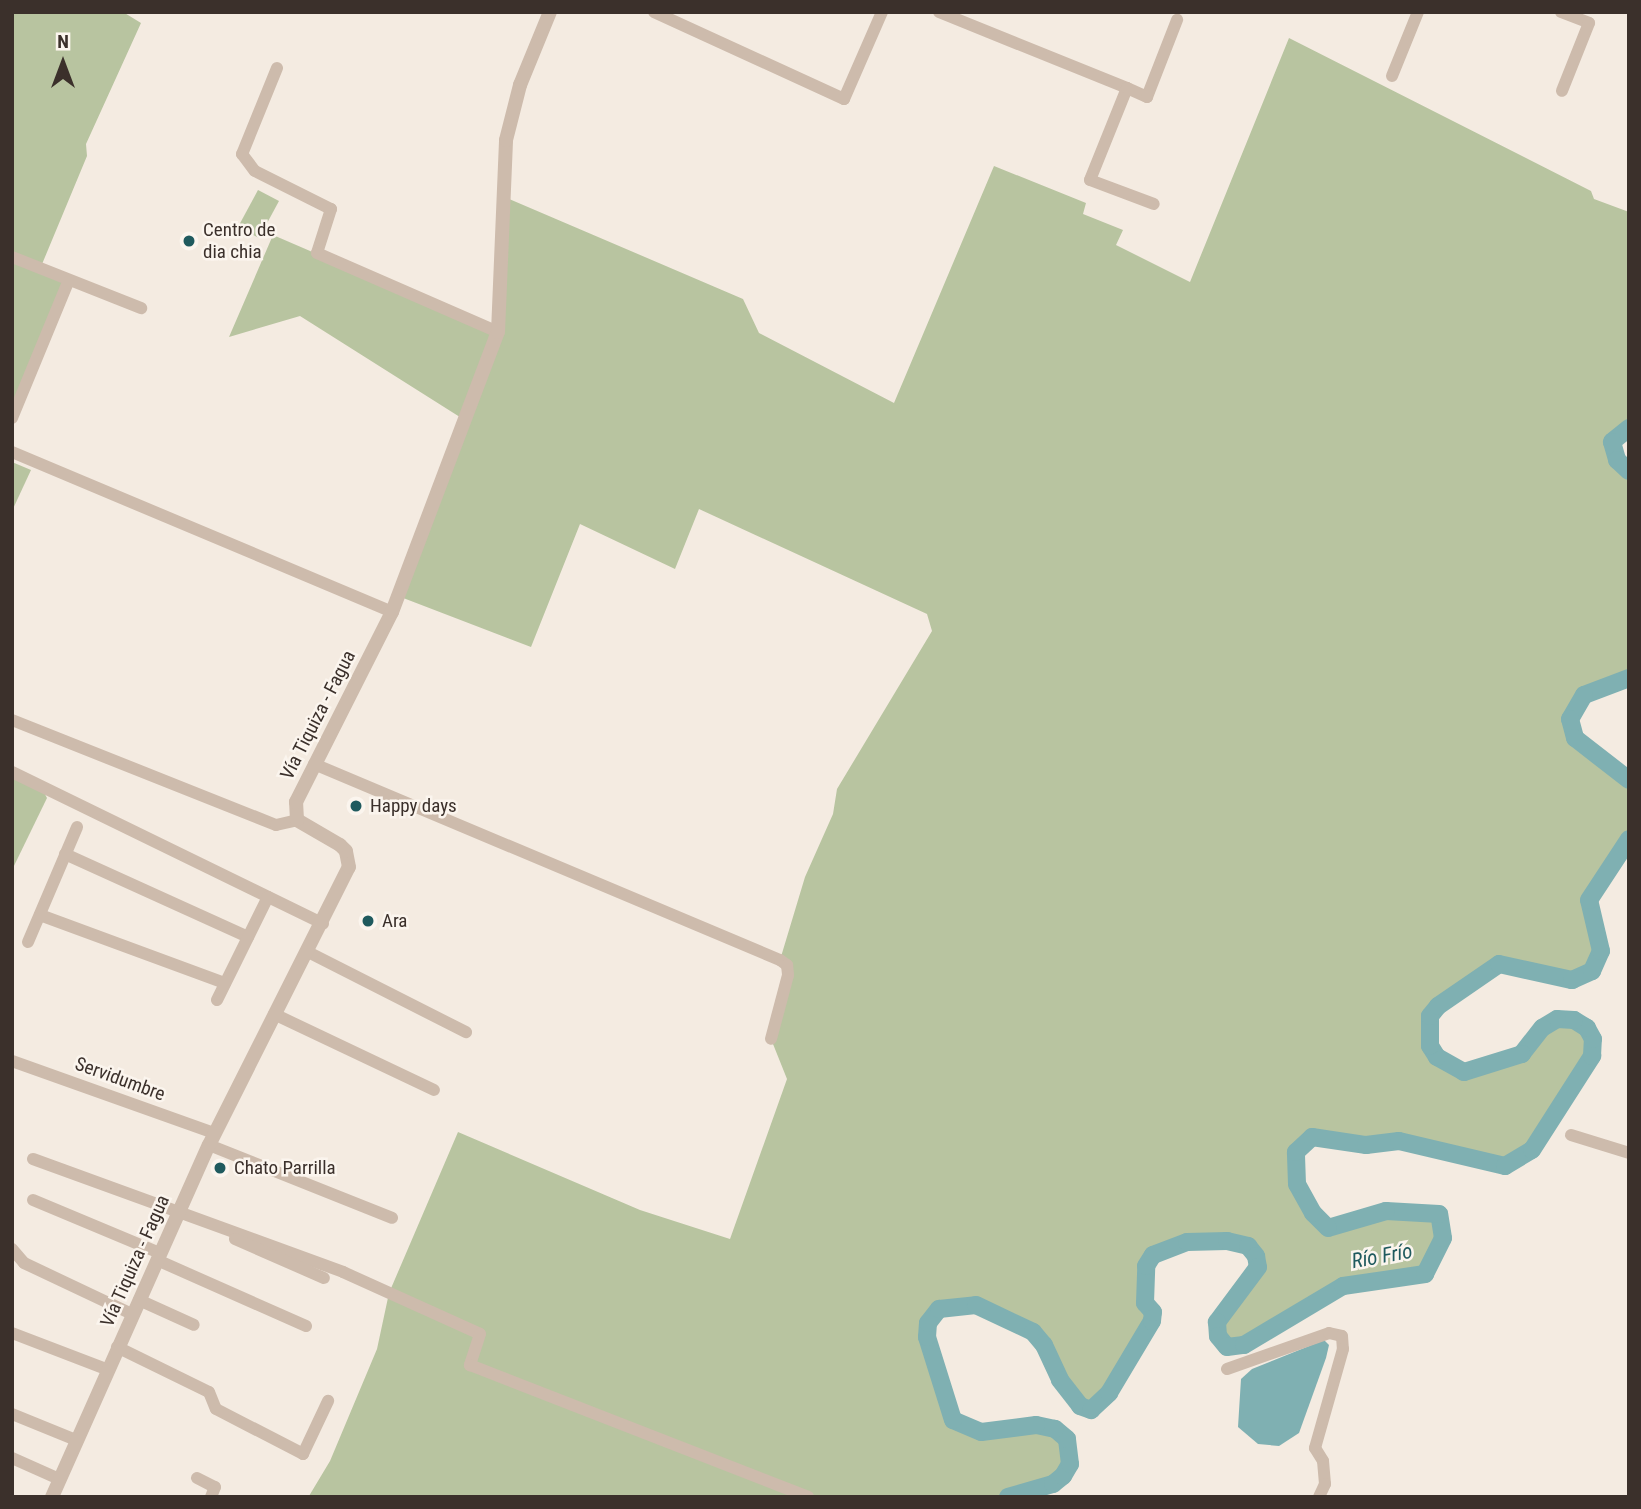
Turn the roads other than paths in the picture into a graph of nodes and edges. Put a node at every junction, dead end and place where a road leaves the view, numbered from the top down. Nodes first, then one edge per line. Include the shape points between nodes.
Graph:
1 (550, 12) edge
2 (654, 12) edge
3 (882, 12) edge
4 (939, 12) edge
5 (1418, 12) edge
6 (1562, 12) edge
7 (1177, 20) dead end
8 (277, 68) dead end
9 (1392, 76) dead end
10 (1126, 88) junction
11 (1562, 91) dead end
12 (1154, 204) dead end
13 (12, 257) edge
14 (68, 282) junction
15 (141, 308) dead end
16 (498, 332) junction
17 (12, 418) edge
18 (12, 452) edge
19 (391, 612) junction
20 (12, 720) edge
21 (314, 764) junction
22 (12, 772) edge
23 (297, 820) junction
24 (77, 827) dead end
25 (65, 854) junction
26 (268, 897) junction
27 (40, 915) junction
28 (323, 924) junction
29 (248, 937) junction
30 (28, 942) dead end
31 (310, 953) junction
32 (225, 983) junction
33 (217, 1000) dead end
34 (274, 1014) junction
35 (466, 1032) dead end
36 (771, 1039) dead end
37 (12, 1061) edge
38 (434, 1090) dead end
39 (1571, 1135) dead end
40 (211, 1139) junction
41 (1629, 1153) edge
42 (33, 1159) dead end
43 (33, 1200) dead end
44 (177, 1212) junction
45 (392, 1218) dead end
46 (12, 1249) edge
47 (159, 1256) junction
48 (324, 1278) dead end
49 (135, 1307) junction
50 (194, 1325) dead end
51 (306, 1326) dead end
52 (12, 1333) edge
53 (117, 1347) junction
54 (106, 1369) junction
55 (1227, 1369) dead end
56 (328, 1402) dead end
57 (12, 1414) edge
58 (76, 1440) junction
59 (12, 1458) edge
60 (197, 1478) dead end
61 (59, 1479) junction
62 (52, 1497) edge
63 (211, 1497) edge
64 (808, 1497) edge
65 (1318, 1497) edge

1 - 16 street, Vía Tiquiza - Fagua via 520,85 506,140
2 - 3 street via 844,99
4 - 10 street
5 - 9 street
6 - 11 street via 1589,23
7 - 10 street via 1147,97
8 - 16 street via 242,154 255,171 331,209 317,253
10 - 12 street via 1090,180
13 - 14 street
14 - 15 street
14 - 17 street
16 - 19 street, Vía Tiquiza - Fagua
18 - 19 street
19 - 21 street, Vía Tiquiza - Fagua
20 - 23 street via 276,825
21 - 23 street, Vía Tiquiza - Fagua via 296,802
21 - 36 street via 780,960 787,965 788,975
22 - 26 street
23 - 28 street, Vía Tiquiza - Fagua via 340,845 350,858
24 - 25 street
25 - 27 street
25 - 29 street
26 - 28 street
26 - 29 street
27 - 30 street
27 - 32 street
28 - 31 street, Vía Tiquiza - Fagua
29 - 32 street
31 - 34 street, Vía Tiquiza - Fagua
31 - 35 street
32 - 33 street
34 - 38 street
34 - 40 street, Vía Tiquiza - Fagua
37 - 40 street, Servidumbre
39 - 41 street
40 - 44 street, Vía Tiquiza - Fagua
40 - 45 street, Servidumbre
42 - 44 street
43 - 47 street
44 - 47 street, Vía Tiquiza - Fagua
44 - 48 street
44 - 64 street via 342,1272 480,1334 470,1365
46 - 49 street via 24,1263
47 - 49 street, Vía Tiquiza - Fagua
47 - 51 street
49 - 50 street
49 - 53 street, Vía Tiquiza - Fagua
52 - 54 street
53 - 54 street, Vía Tiquiza - Fagua
53 - 56 street via 209,1392 216,1409 303,1454
54 - 58 street, Vía Tiquiza - Fagua
55 - 65 street via 1329,1333 1342,1336 1343,1349 1315,1448 1323,1461 1325,1484
57 - 58 street
58 - 61 street, Vía Tiquiza - Fagua
59 - 61 street
60 - 63 street via 215,1487
61 - 62 street, Vía Tiquiza - Fagua

